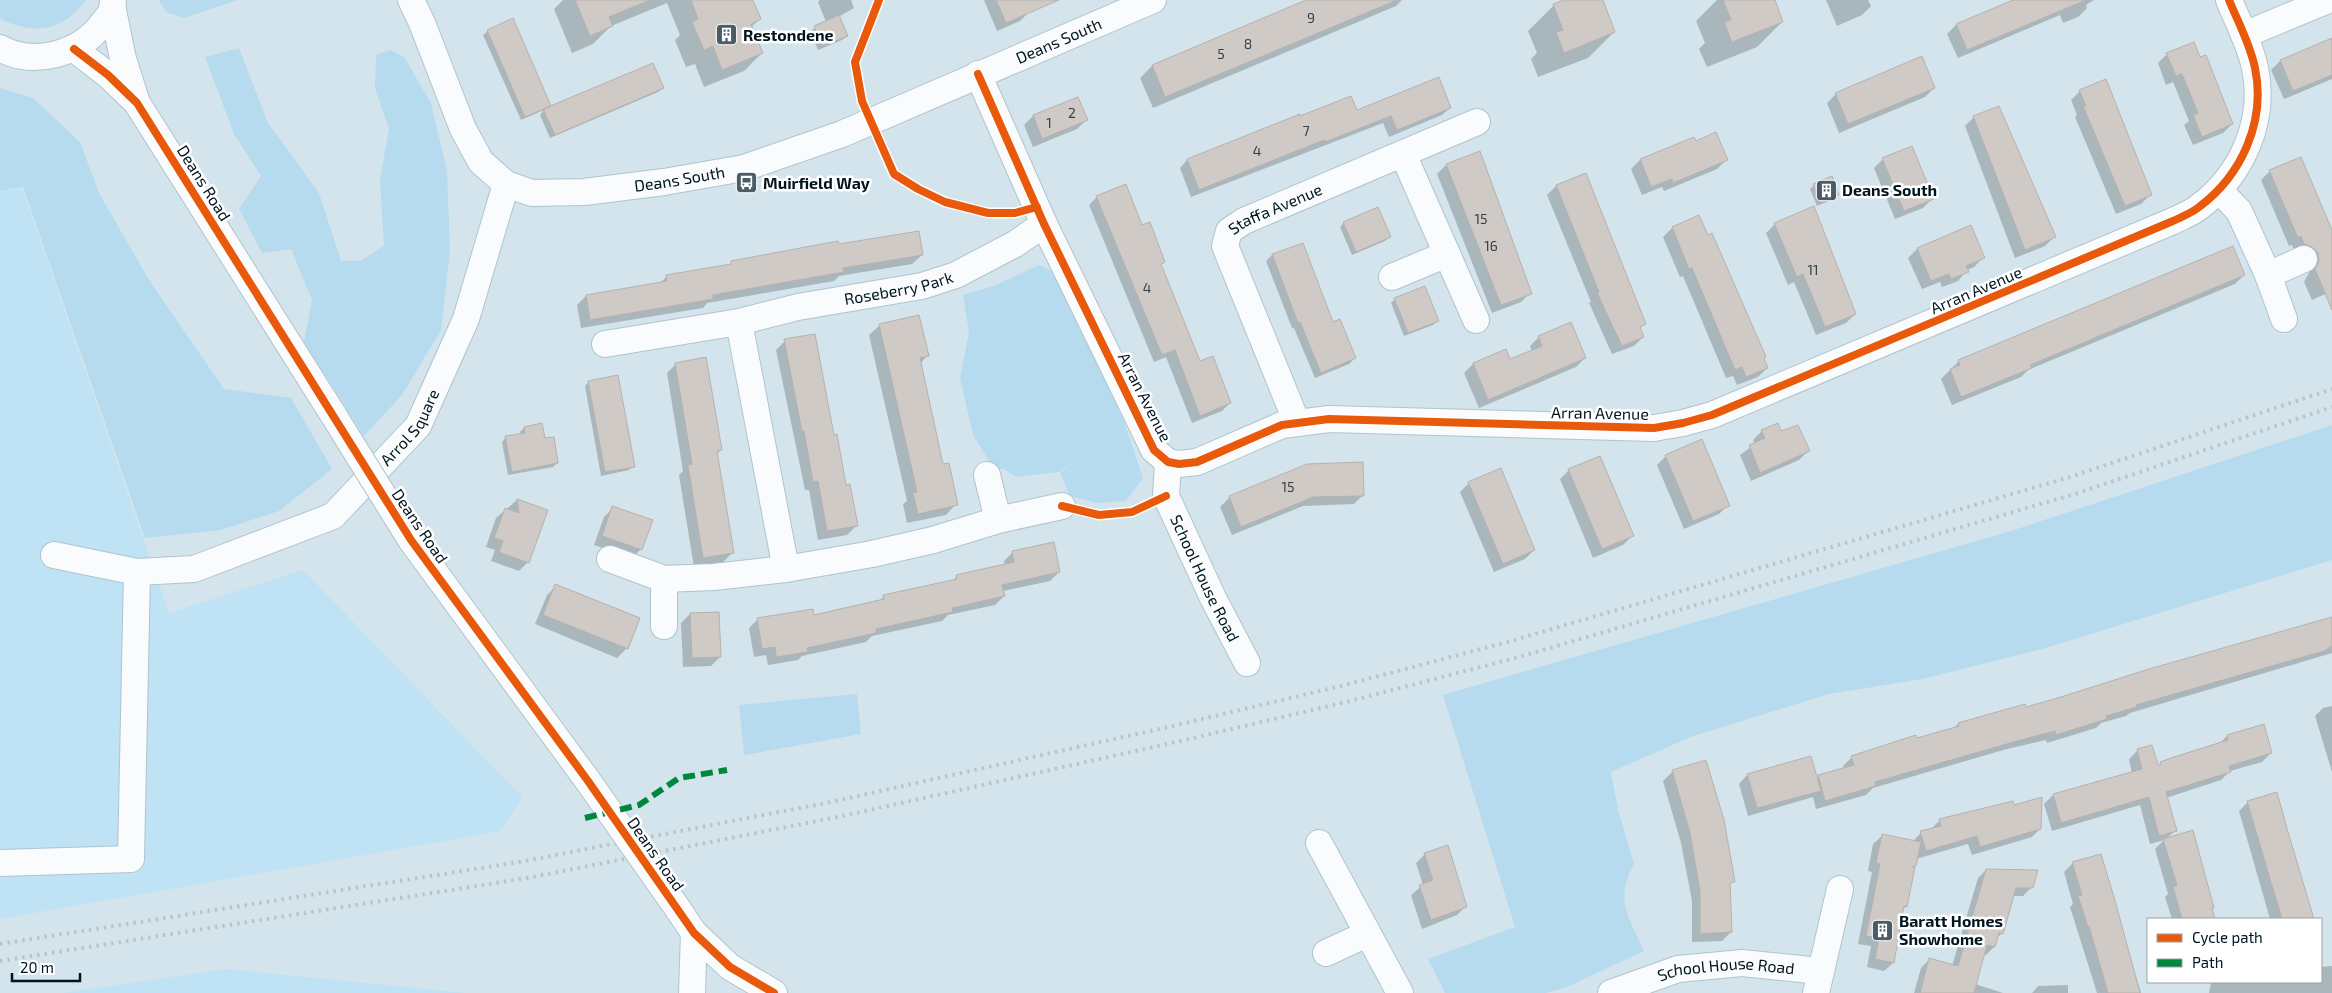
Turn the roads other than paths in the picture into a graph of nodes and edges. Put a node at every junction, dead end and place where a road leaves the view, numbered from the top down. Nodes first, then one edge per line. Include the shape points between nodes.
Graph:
1 (410, 0) edge
2 (1153, 0) edge
3 (2229, 0) edge
4 (2328, 0) edge
5 (113, 5) edge
6 (1118, 7) edge
7 (2244, 35) junction
8 (0, 48) edge
9 (74, 49) junction
10 (978, 74) junction
11 (137, 103) junction
12 (1477, 122) dead end
13 (1403, 154) junction
14 (506, 184) junction
15 (2219, 190) junction
16 (1044, 224) junction
17 (1448, 254) junction
18 (2304, 259) dead end
19 (2268, 276) junction
20 (1392, 277) dead end
21 (2284, 319) dead end
22 (1476, 320) dead end
23 (739, 322) junction
24 (605, 344) dead end
25 (1297, 424) junction
26 (1168, 462) junction
27 (987, 474) dead end
28 (1062, 506) dead end
29 (998, 520) junction
30 (54, 555) dead end
31 (610, 559) dead end
32 (786, 569) junction
33 (137, 572) junction
34 (664, 579) junction
35 (664, 626) dead end
36 (1247, 663) dead end
37 (1319, 843) dead end
38 (0, 863) edge
39 (1840, 889) dead end
40 (694, 933) junction
41 (1367, 934) junction
42 (1326, 953) dead end
43 (1818, 982) edge
44 (692, 993) edge
45 (774, 993) edge
46 (1400, 993) edge
47 (1611, 993) edge

1 - 14 street, Deans South via 463,129 481,162
2 - 6 street, Deans South
3 - 7 street, Arran Avenue
4 - 7 street
5 - 9 street via 95,34
5 - 11 street, Deans Road via 123,59
6 - 10 street, Deans South
7 - 15 street, Arran Avenue via 2258,88 2256,112 2250,139 2238,165
8 - 9 street via 8,53 45,57
9 - 11 street, Deans Road
10 - 14 street, Deans South via 842,134 744,168 584,192 532,193
10 - 16 street, Arran Avenue
11 - 40 street, Deans Road, bridge via 411,540
12 - 13 street, Staffa Avenue
13 - 17 street
13 - 25 street, Staffa Avenue via 1244,221 1229,231 1225,246
14 - 33 street, Arrol Square via 466,319 418,426 333,516 194,569
15 - 19 street via 2239,211
15 - 25 street, Arran Avenue via 2198,208 2173,221 1712,415 1683,424 1654,428 1329,419
16 - 23 street, Roseberry Park via 956,276 922,286 798,307
16 - 26 street, Arran Avenue via 1154,450
17 - 20 street
17 - 22 street
18 - 19 street
19 - 21 street
23 - 24 street, Roseberry Park
23 - 32 street
25 - 26 street, Arran Avenue via 1282,425 1197,462
26 - 36 street, School House Road via 1166,496
27 - 29 street
28 - 29 street
29 - 32 street via 933,540
30 - 33 street, Arrol Square
31 - 34 street
32 - 34 street
33 - 38 street via 131,859
34 - 35 street
37 - 41 street
39 - 43 street
40 - 44 street
40 - 45 street, Deans Road via 730,967
41 - 42 street
41 - 46 street
43 - 47 street, School House Road via 1742,963 1678,969

